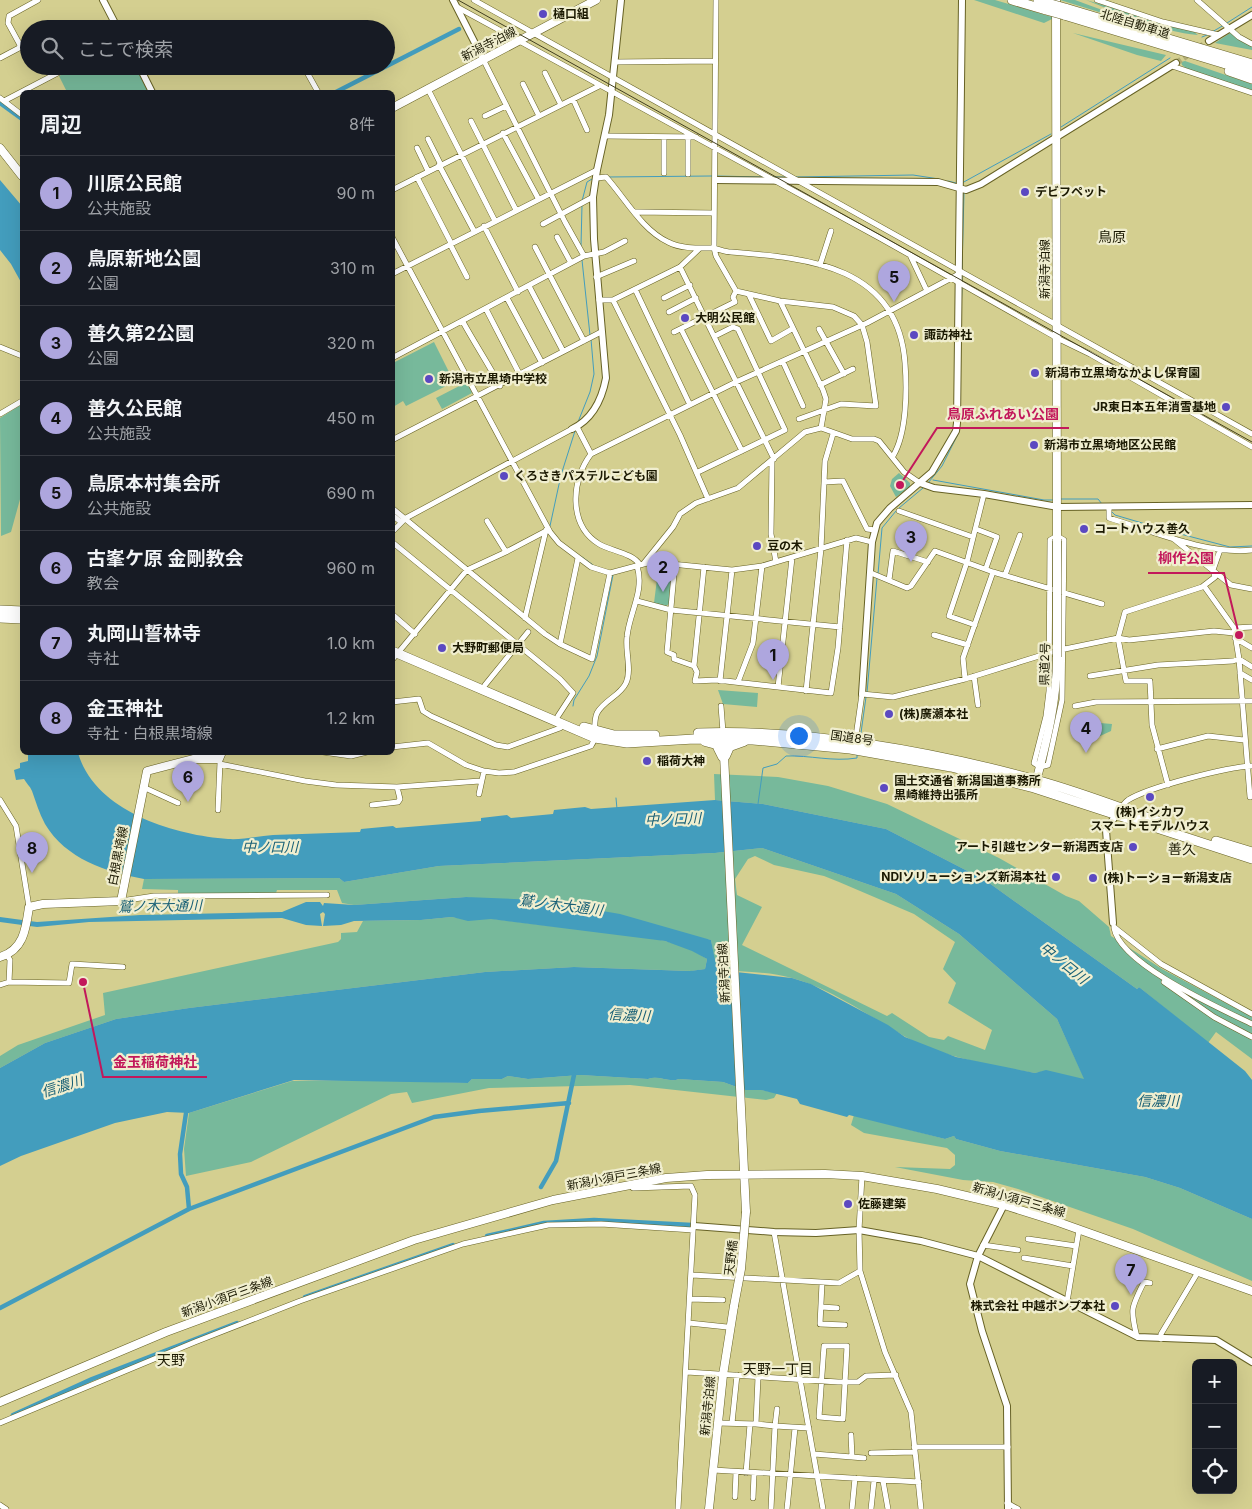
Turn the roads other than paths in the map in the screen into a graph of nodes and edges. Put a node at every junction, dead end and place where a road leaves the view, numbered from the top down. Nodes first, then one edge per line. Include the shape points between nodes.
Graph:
1 (38, 0) edge
2 (103, 0) edge
3 (453, 0) edge
4 (474, 0) edge
5 (596, 0) edge
6 (621, 0) edge
7 (716, 0) edge
8 (962, 0) edge
9 (1012, 0) edge
10 (1097, 0) edge
11 (1197, 0) edge
12 (1047, 3) edge
13 (457, 7) junction
14 (1064, 12) junction
15 (1252, 15) edge
16 (113, 20) edge
17 (1102, 27) junction
18 (1229, 27) junction
19 (534, 34) junction
20 (1219, 35) junction
21 (521, 41) junction
22 (1173, 41) junction
23 (1209, 41) tunnel mouth
24 (1252, 44) edge
25 (0, 58) edge
26 (1252, 58) edge
27 (484, 59) junction
28 (714, 61) junction
29 (615, 62) junction
30 (1252, 64) edge
31 (1174, 65) joint
32 (1252, 72) edge
33 (545, 74) dead end
34 (53, 75) edge
35 (144, 75) edge
36 (308, 75) edge
37 (613, 78) junction
38 (1252, 79) edge
39 (523, 84) dead end
40 (599, 86) junction
41 (22, 90) edge
42 (151, 90) edge
43 (317, 90) edge
44 (20, 91) edge
45 (429, 91) junction
46 (611, 93) junction
47 (1252, 93) edge
48 (573, 99) junction
49 (2, 100) edge
50 (561, 105) junction
51 (506, 106) junction
52 (395, 107) edge
53 (20, 114) edge
54 (485, 116) dead end
55 (539, 116) junction
56 (471, 121) dead end
57 (516, 128) junction
58 (587, 130) dead end
59 (503, 133) junction
60 (715, 135) junction
61 (605, 136) junction
62 (696, 137) junction
63 (664, 138) junction
64 (688, 138) junction
65 (1056, 138) junction
66 (428, 139) dead end
67 (482, 144) junction
68 (715, 147) junction
69 (0, 148) edge
70 (417, 148) dead end
71 (460, 155) junction
72 (440, 165) junction
73 (597, 170) junction
74 (428, 171) junction
75 (20, 173) edge
76 (664, 174) dead end
77 (688, 174) dead end
78 (417, 177) junction
79 (597, 178) junction
80 (716, 180) junction
81 (774, 180) junction
82 (796, 181) junction
83 (395, 188) edge
84 (960, 190) junction
85 (550, 192) junction
86 (593, 197) junction
87 (538, 198) junction
88 (516, 210) junction
89 (636, 212) junction
90 (714, 212) junction
91 (562, 215) junction
92 (495, 221) junction
93 (544, 224) dead end
94 (484, 226) junction
95 (474, 231) junction
96 (831, 231) dead end
97 (557, 237) dead end
98 (625, 241) dead end
99 (395, 242) edge
100 (451, 244) junction
101 (535, 246) dead end
102 (714, 248) junction
103 (699, 249) junction
104 (596, 253) junction
105 (909, 254) junction
106 (584, 256) junction
107 (634, 261) dead end
108 (571, 263) junction
109 (408, 265) junction
110 (820, 265) junction
111 (680, 267) junction
112 (395, 272) edge
113 (959, 272) junction
114 (551, 274) junction
115 (467, 277) dead end
116 (596, 277) junction
117 (950, 279) junction
118 (958, 284) junction
119 (690, 285) junction
120 (529, 286) junction
121 (635, 289) junction
122 (736, 291) junction
123 (927, 291) junction
124 (518, 292) junction
125 (749, 295) junction
126 (507, 298) junction
127 (664, 298) dead end
128 (696, 298) junction
129 (599, 300) junction
130 (613, 300) junction
131 (780, 301) junction
132 (486, 309) junction
133 (889, 311) junction
134 (669, 312) dead end
135 (704, 316) junction
136 (463, 322) junction
137 (1057, 324) junction
138 (862, 325) junction
139 (681, 329) junction
140 (792, 329) junction
141 (820, 329) dead end
142 (443, 332) junction
143 (602, 332) junction
144 (674, 332) dead end
145 (715, 336) junction
146 (1057, 338) junction
147 (584, 341) junction
148 (826, 341) junction
149 (0, 347) edge
150 (564, 351) junction
151 (804, 351) junction
152 (20, 355) edge
153 (395, 356) edge
154 (783, 362) junction
155 (542, 363) junction
156 (853, 369) dead end
157 (759, 372) junction
158 (844, 374) junction
159 (520, 375) junction
160 (736, 382) junction
161 (820, 385) junction
162 (500, 386) junction
163 (713, 394) junction
164 (477, 397) junction
165 (20, 402) edge
166 (690, 405) junction
167 (804, 406) dead end
168 (824, 408) junction
169 (0, 414) edge
170 (670, 416) junction
171 (799, 419) dead end
172 (574, 428) junction
173 (821, 428) junction
174 (833, 434) junction
175 (1252, 434) edge
176 (395, 438) edge
177 (764, 440) junction
178 (1252, 447) edge
179 (742, 451) junction
180 (591, 454) junction
181 (893, 456) junction
182 (512, 460) junction
183 (773, 460) junction
184 (698, 472) junction
185 (824, 482) junction
186 (920, 483) junction
187 (984, 494) junction
188 (708, 499) junction
189 (1252, 505) edge
190 (1058, 507) junction
191 (1109, 507) junction
192 (395, 511) edge
193 (899, 511) dead end
194 (395, 516) edge
195 (403, 520) junction
196 (487, 521) dead end
197 (395, 529) edge
198 (546, 529) junction
199 (976, 529) junction
200 (875, 530) junction
201 (1020, 535) dead end
202 (1170, 536) junction
203 (973, 537) junction
204 (1057, 537) junction
205 (847, 540) junction
206 (872, 542) junction
207 (395, 544) edge
208 (821, 549) junction
209 (1220, 550) junction
210 (1252, 550) edge
211 (506, 552) junction
212 (578, 558) junction
213 (792, 558) junction
214 (776, 562) junction
215 (928, 562) junction
216 (967, 562) junction
217 (675, 563) junction
218 (640, 565) junction
219 (704, 566) junction
220 (762, 566) junction
221 (986, 568) junction
222 (467, 570) junction
223 (732, 570) junction
224 (1213, 570) junction
225 (993, 572) junction
226 (610, 573) junction
227 (871, 573) junction
228 (1005, 575) junction
229 (889, 580) junction
230 (1204, 586) junction
231 (1049, 588) junction
232 (1252, 589) edge
233 (450, 590) junction
234 (1064, 591) junction
235 (637, 601) junction
236 (1102, 604) dead end
237 (671, 610) junction
238 (20, 611) edge
239 (699, 612) junction
240 (1, 614) edge
241 (727, 616) junction
242 (395, 617) edge
243 (525, 618) junction
244 (20, 619) edge
245 (755, 619) junction
246 (785, 622) junction
247 (975, 624) junction
248 (813, 625) junction
249 (840, 627) junction
250 (1252, 627) edge
251 (528, 632) dead end
252 (1234, 633) junction
253 (415, 634) junction
254 (934, 635) dead end
255 (1118, 638) junction
256 (560, 644) junction
257 (968, 645) junction
258 (517, 646) junction
259 (1252, 648) edge
260 (1063, 650) junction
261 (395, 652) edge
262 (1051, 652) junction
263 (1239, 659) junction
264 (694, 666) junction
265 (1252, 667) edge
266 (1124, 669) junction
267 (1240, 673) junction
268 (974, 676) junction
269 (1090, 676) dead end
270 (965, 679) junction
271 (1252, 680) edge
272 (720, 681) junction
273 (738, 682) junction
274 (485, 685) junction
275 (778, 688) junction
276 (806, 691) junction
277 (862, 694) junction
278 (1152, 701) junction
279 (1243, 701) junction
280 (1252, 701) edge
281 (395, 702) edge
282 (721, 706) dead end
283 (978, 706) dead end
284 (1075, 706) dead end
285 (558, 716) junction
286 (563, 725) junction
287 (594, 734) junction
288 (723, 736) junction
289 (698, 739) junction
290 (763, 740) junction
291 (1244, 740) junction
292 (855, 745) junction
293 (395, 747) edge
294 (1157, 750) junction
295 (220, 759) edge
296 (724, 764) junction
297 (1249, 766) edge
298 (1040, 767) junction
299 (484, 771) junction
300 (480, 781) junction
301 (1036, 784) junction
302 (1168, 785) junction
303 (142, 787) junction
304 (397, 787) junction
305 (480, 794) dead end
306 (1252, 796) edge
307 (0, 800) edge
308 (178, 803) dead end
309 (372, 805) dead end
310 (218, 810) dead end
311 (1118, 812) junction
312 (1252, 852) edge
313 (1252, 859) edge
314 (327, 895) dead end
315 (121, 901) junction
316 (28, 910) junction
317 (1114, 926) junction
318 (4, 956) edge
319 (123, 967) dead end
320 (1162, 979) junction
321 (10, 982) junction
322 (0, 985) edge
323 (1252, 1014) edge
324 (1252, 1024) edge
325 (1252, 1037) edge
326 (745, 1172) junction
327 (862, 1176) junction
328 (628, 1184) junction
329 (1004, 1205) junction
330 (746, 1212) joint
331 (694, 1228) junction
332 (859, 1230) junction
333 (1079, 1230) junction
334 (774, 1232) junction
335 (1028, 1239) dead end
336 (983, 1245) junction
337 (1076, 1246) junction
338 (1018, 1250) dead end
339 (978, 1256) junction
340 (1024, 1258) dead end
341 (1073, 1266) junction
342 (860, 1271) junction
343 (1198, 1272) junction
344 (692, 1275) junction
345 (784, 1280) junction
346 (822, 1283) junction
347 (1150, 1283) dead end
348 (1252, 1291) edge
349 (690, 1299) junction
350 (723, 1300) dead end
351 (1067, 1302) junction
352 (734, 1306) joint
353 (821, 1307) junction
354 (838, 1308) dead end
355 (689, 1323) junction
356 (845, 1325) dead end
357 (727, 1327) dead end
358 (1137, 1337) junction
359 (1161, 1339) junction
360 (1252, 1362) edge
361 (687, 1372) junction
362 (723, 1375) junction
363 (738, 1375) junction
364 (896, 1375) junction
365 (758, 1377) junction
366 (799, 1379) junction
367 (821, 1381) junction
368 (845, 1382) junction
369 (0, 1402) edge
370 (778, 1409) dead end
371 (843, 1419) junction
372 (850, 1419) dead end
373 (0, 1423) edge
374 (718, 1423) junction
375 (732, 1424) junction
376 (753, 1424) junction
377 (775, 1426) junction
378 (794, 1428) junction
379 (809, 1428) junction
380 (851, 1435) dead end
381 (1008, 1447) junction
382 (915, 1449) junction
383 (871, 1453) dead end
384 (814, 1454) junction
385 (852, 1457) junction
386 (864, 1458) dead end
387 (713, 1470) junction
388 (736, 1472) junction
389 (746, 1473) junction
390 (754, 1474) junction
391 (774, 1475) junction
392 (790, 1476) junction
393 (817, 1477) junction
394 (855, 1478) junction
395 (874, 1481) junction
396 (883, 1482) junction
397 (918, 1482) junction
398 (735, 1497) dead end
399 (753, 1498) dead end
400 (0, 1506) edge
401 (1008, 1506) edge
402 (6, 1509) edge
403 (678, 1509) edge
404 (709, 1509) edge
405 (771, 1509) edge
406 (787, 1509) edge
407 (823, 1509) edge
408 (852, 1509) edge
409 (871, 1509) edge
410 (888, 1509) edge
411 (921, 1509) edge
412 (1018, 1509) edge

1 - 25 street via 9,16 8,23 20,45
2 - 16 street
3 - 13 street
4 - 19 street
5 - 19 main road, 新潟寺泊線
6 - 29 street
7 - 28 street
8 - 84 street
9 - 12 highway, 北陸自動車道
10 - 20 street via 1163,22
11 - 18 street
12 - 14 highway, 北陸自動車道, bridge
12 - 65 main road, 新潟寺泊線
13 - 21 street
13 - 27 street
14 - 17 highway, 北陸自動車道
14 - 22 highway, 北陸自動車道
15 - 18 street
17 - 32 highway, 北陸自動車道
17 - 38 highway
18 - 20 street
18 - 24 street
19 - 21 main road, 新潟寺泊線
19 - 37 street
20 - 23 street
21 - 27 main road, 新潟寺泊線
21 - 40 street
22 - 26 highway
22 - 30 highway, 北陸自動車道
27 - 45 main road, 新潟寺泊線
27 - 51 street
28 - 29 street
28 - 60 street
29 - 37 street
31 - 47 street
31 - 65 street
33 - 50 street
34 - 41 street
35 - 42 street
36 - 43 street
37 - 46 street
37 - 60 street
39 - 55 street
40 - 46 street
40 - 48 street
44 - 49 street
45 - 52 main road, 新潟寺泊線
45 - 71 street
46 - 61 street
46 - 62 street
48 - 50 street
48 - 58 street
49 - 53 street
50 - 55 street
51 - 54 street
51 - 57 street
55 - 57 street
56 - 67 street
57 - 59 street
57 - 85 street
59 - 67 street
59 - 87 street
60 - 68 street
60 - 82 street
61 - 63 street
61 - 73 street
62 - 64 street
62 - 68 street
63 - 64 street
63 - 76 street
64 - 77 street
65 - 84 street via 982,184
65 - 137 main road, 新潟寺泊線
66 - 72 street
67 - 71 street
67 - 88 street
68 - 80 street
68 - 81 street
69 - 75 main road
70 - 74 street
71 - 72 street
71 - 92 street
72 - 74 street
72 - 95 street
73 - 79 street
73 - 85 street
74 - 78 street
78 - 83 street
78 - 100 street
79 - 86 street
79 - 89 street via 606,177
80 - 81 street
80 - 90 street
81 - 82 street
81 - 105 street
82 - 84 street via 938,182
82 - 113 street
84 - 113 street
85 - 87 street
85 - 91 street
86 - 91 street
86 - 104 street
87 - 88 street
88 - 92 street
89 - 90 street
89 - 103 street via 652,232 669,243
90 - 102 street
91 - 93 street
91 - 106 street
92 - 94 street
94 - 95 street
94 - 124 street
95 - 100 street
96 - 110 street
97 - 108 street
98 - 104 street
99 - 109 street
100 - 109 street
100 - 115 street
101 - 114 street
102 - 103 street
102 - 110 street via 761,253
102 - 122 street
103 - 111 street
104 - 106 street
104 - 116 street
105 - 117 street
105 - 123 street
106 - 108 street
107 - 116 street
108 - 114 street
109 - 112 street
109 - 142 street
110 - 133 street via 873,290
111 - 119 street
111 - 121 street
113 - 117 street
113 - 118 street
113 - 137 street
114 - 120 street
114 - 147 street
116 - 129 street
117 - 118 street
117 - 123 street
118 - 146 street
118 - 186 street via 956,431 932,472
119 - 127 street
119 - 128 street
120 - 124 street
120 - 150 street
121 - 130 street
121 - 166 street
122 - 125 street
122 - 135 street via 735,302
123 - 133 street
124 - 126 street
125 - 131 street
125 - 140 street via 771,341
126 - 132 street
126 - 155 street
128 - 134 street
128 - 135 street
129 - 130 street
129 - 143 street
130 - 170 street
131 - 138 street via 833,307 854,316
131 - 140 street
132 - 136 street
132 - 159 street
133 - 138 street
133 - 181 street via 901,333 906,375 902,434
135 - 139 street
135 - 145 street
136 - 142 street
136 - 162 street
137 - 146 main road, 新潟寺泊線
137 - 175 street
138 - 148 street
138 - 168 street via 876,406 841,404
139 - 144 street
139 - 163 street
140 - 151 street
141 - 148 street
142 - 153 street
142 - 164 street
143 - 147 street
143 - 172 street via 606,378 603,394 596,408
145 - 157 street via 738,329
145 - 160 street
146 - 178 street
146 - 190 main road, 新潟寺泊線
147 - 150 street
148 - 151 street
148 - 158 street
149 - 152 street
150 - 155 street
151 - 154 street
151 - 161 street
154 - 157 street
154 - 167 street
155 - 159 street
156 - 158 street
157 - 160 street
157 - 177 street via 785,430
158 - 161 street
159 - 162 street
160 - 163 street
160 - 177 street
161 - 168 street via 826,399
162 - 164 street
163 - 166 street
163 - 179 street
164 - 176 street
164 - 182 street
165 - 169 street
166 - 170 street
168 - 171 street
168 - 173 street
170 - 180 street
170 - 184 street
172 - 180 street
172 - 182 street
173 - 174 street
173 - 183 street via 805,432
174 - 181 street via 852,440 874,439
174 - 185 street via 825,461
177 - 179 street
177 - 183 street
179 - 184 street
180 - 218 street via 579,478 574,499 580,520 598,543
181 - 186 street via 904,472
182 - 195 street
182 - 198 street
183 - 188 street via 738,488
183 - 214 street via 771,534
184 - 188 street
185 - 200 street via 843,481 867,528
185 - 208 street
186 - 187 street via 934,488
186 - 200 street via 890,508
187 - 190 street
187 - 199 street
188 - 218 street via 680,514 673,527
189 - 191 street
190 - 191 street
190 - 204 main road, 新潟寺泊線
191 - 202 street via 1109,518
192 - 195 street
193 - 203 street
194 - 195 street
195 - 197 street
195 - 222 street
196 - 211 street
198 - 211 street
198 - 212 street
198 - 243 street
199 - 203 street
199 - 221 street via 997,537
200 - 206 street
201 - 228 street
202 - 209 street
202 - 224 street
203 - 216 street
204 - 231 street via 1050,540
204 - 234 street via 1064,540
204 - 298 main road, 県道2号, bridge via 1057,684
205 - 206 street via 856,538
205 - 208 street
205 - 249 street
206 - 227 street
207 - 233 street
208 - 213 street
208 - 248 street
209 - 210 street
209 - 224 street
211 - 222 street
212 - 226 street via 595,569
212 - 256 street
213 - 214 street
213 - 246 street
214 - 220 street
215 - 216 street via 935,552
215 - 229 street via 907,588
215 - 229 street via 893,551
216 - 221 street
216 - 247 street via 949,616
217 - 218 street
217 - 219 street
217 - 237 street
218 - 226 street
218 - 235 street
219 - 223 street
219 - 239 street
220 - 223 street
220 - 245 street
221 - 225 street
222 - 233 street
222 - 243 street
223 - 241 street
224 - 230 street via 1215,577
224 - 232 street via 1231,585
225 - 228 street
225 - 247 street
226 - 256 street via 592,659
227 - 229 street
227 - 277 street
228 - 231 street
230 - 252 street
230 - 255 street via 1125,612
231 - 234 street
231 - 262 street
233 - 253 street
233 - 258 street
234 - 236 street
234 - 260 street
235 - 237 street
235 - 287 street via 627,638 628,678 623,688 598,713
237 - 239 street
237 - 264 street via 667,652 674,655 674,659
238 - 240 highway
239 - 241 street
239 - 264 street
240 - 244 highway
241 - 245 street
241 - 272 street
242 - 253 street
243 - 256 street
245 - 246 street
245 - 273 street via 753,643
246 - 248 street
246 - 275 street
247 - 257 street
248 - 249 street
248 - 276 street
249 - 276 street via 831,693
250 - 252 street
251 - 258 street
252 - 255 street via 1214,631 1129,640
252 - 259 street
252 - 263 street
253 - 261 street
254 - 257 street
255 - 260 street
255 - 266 street
257 - 270 street via 963,658
258 - 274 street
258 - 285 street via 573,693
260 - 262 street
260 - 298 street via 1060,717 1048,765
261 - 274 highway, 国道8号
261 - 286 highway, 国道8号
262 - 268 street
262 - 298 street via 1046,716 1034,762
263 - 265 street
263 - 266 street
263 - 267 street
264 - 272 street via 697,672 694,681
266 - 269 street
266 - 278 street via 1126,681 1150,681
267 - 271 street
267 - 279 street
268 - 270 street
268 - 283 street
270 - 277 street via 893,697
272 - 273 street
273 - 275 street
274 - 285 highway, 国道8号
275 - 276 street
277 - 292 street
278 - 279 street
278 - 284 street via 1096,702
278 - 294 street
279 - 280 street
279 - 291 street
281 - 286 street via 419,699 423,711 431,716 496,745 508,747
282 - 288 street
285 - 287 highway, 国道8号
286 - 287 highway, 国道8号
287 - 288 highway, 国道8号
287 - 289 highway, 国道8号 via 627,743
287 - 299 street via 587,748 514,772
288 - 289 highway, 国道8号
288 - 290 highway, 国道8号
288 - 292 highway, 国道8号
288 - 296 main road, 新潟寺泊線
289 - 296 main road via 716,745
290 - 292 highway, 国道8号
290 - 296 main road via 734,744 727,750
291 - 294 street via 1208,736
291 - 297 street
292 - 301 highway, 国道8号
293 - 299 street via 428,742 451,758
294 - 302 street
295 - 303 main road, 白根黒埼線 via 202,758 150,770
295 - 304 street via 321,784
295 - 310 street
296 - 326 main road, 新潟寺泊線
297 - 302 street
297 - 306 street
298 - 301 main road, 県道2号
299 - 300 street
300 - 304 street
300 - 305 street
301 - 311 highway, 国道8号
302 - 311 street via 1129,799
303 - 308 street
303 - 315 main road, 白根黒埼線
304 - 309 street via 398,802
307 - 316 street via 16,826
311 - 312 highway, 国道8号
311 - 313 highway, 国道8号
311 - 317 street via 1106,830
314 - 315 street via 154,896
315 - 316 main road, 白根黒埼線 via 43,904
316 - 318 main road via 20,943
317 - 320 street via 1116,938
317 - 323 street via 1161,964
318 - 321 street via 10,960
319 - 321 street via 72,964 69,983
320 - 324 street
320 - 325 street via 1214,1017
321 - 322 street
326 - 327 main road, 新潟小須戸三条線
326 - 328 main road, 新潟小須戸三条線
326 - 330 main road, 新潟寺泊線
327 - 329 main road, 新潟小須戸三条線
327 - 332 street
328 - 331 street via 633,1188 691,1186 695,1195
328 - 369 main road, 新潟小須戸三条線 via 513,1210 414,1240 166,1332
329 - 333 main road, 新潟小須戸三条線
329 - 336 street
330 - 352 main road, 天野橋, bridge
331 - 334 street
331 - 344 street
331 - 373 street via 548,1224 463,1244 300,1301
332 - 334 street
332 - 339 street
332 - 342 street
333 - 337 street
333 - 343 main road, 新潟小須戸三条線
334 - 345 street
335 - 337 street
336 - 338 street
336 - 339 street
337 - 341 street
339 - 351 street
339 - 381 street via 970,1284 1007,1406
340 - 341 street
341 - 351 street
342 - 346 street via 839,1283
342 - 364 street via 885,1352
343 - 348 main road, 新潟小須戸三条線
343 - 359 street
344 - 345 street
344 - 349 street
345 - 346 street
345 - 366 street
346 - 353 street
347 - 358 street via 1144,1282 1131,1314
349 - 350 street
349 - 355 street
351 - 358 street
352 - 362 main road, 新潟寺泊線
353 - 354 street
353 - 356 street via 820,1324
355 - 357 street
355 - 361 street
358 - 359 street
359 - 360 street via 1216,1340
361 - 362 street
361 - 403 street
362 - 363 street
362 - 374 main road, 新潟寺泊線
363 - 365 street
363 - 375 street
364 - 368 street via 866,1376 858,1382
364 - 382 street via 911,1412
365 - 366 street
365 - 376 street
366 - 367 street
366 - 379 street
367 - 368 street
367 - 368 street via 824,1346 847,1346
367 - 371 street via 819,1417
368 - 371 street
370 - 377 street
371 - 372 street
374 - 375 street
374 - 387 main road, 新潟寺泊線
375 - 376 street
376 - 377 street
376 - 389 street
377 - 378 street
377 - 391 street
378 - 379 street
378 - 392 street
379 - 384 street
380 - 385 street
381 - 382 street
381 - 401 street
382 - 383 street
382 - 397 street
384 - 385 street
384 - 393 street
385 - 386 street
387 - 388 street
387 - 404 main road, 新潟寺泊線
388 - 389 street
388 - 398 street
389 - 390 street
390 - 391 street
390 - 399 street
391 - 392 street
391 - 405 street
392 - 393 street
392 - 406 street
393 - 394 street
393 - 407 street
394 - 395 street
394 - 408 street
395 - 396 street
395 - 409 street
396 - 397 street
396 - 410 street
397 - 411 street
400 - 402 street
401 - 412 street

